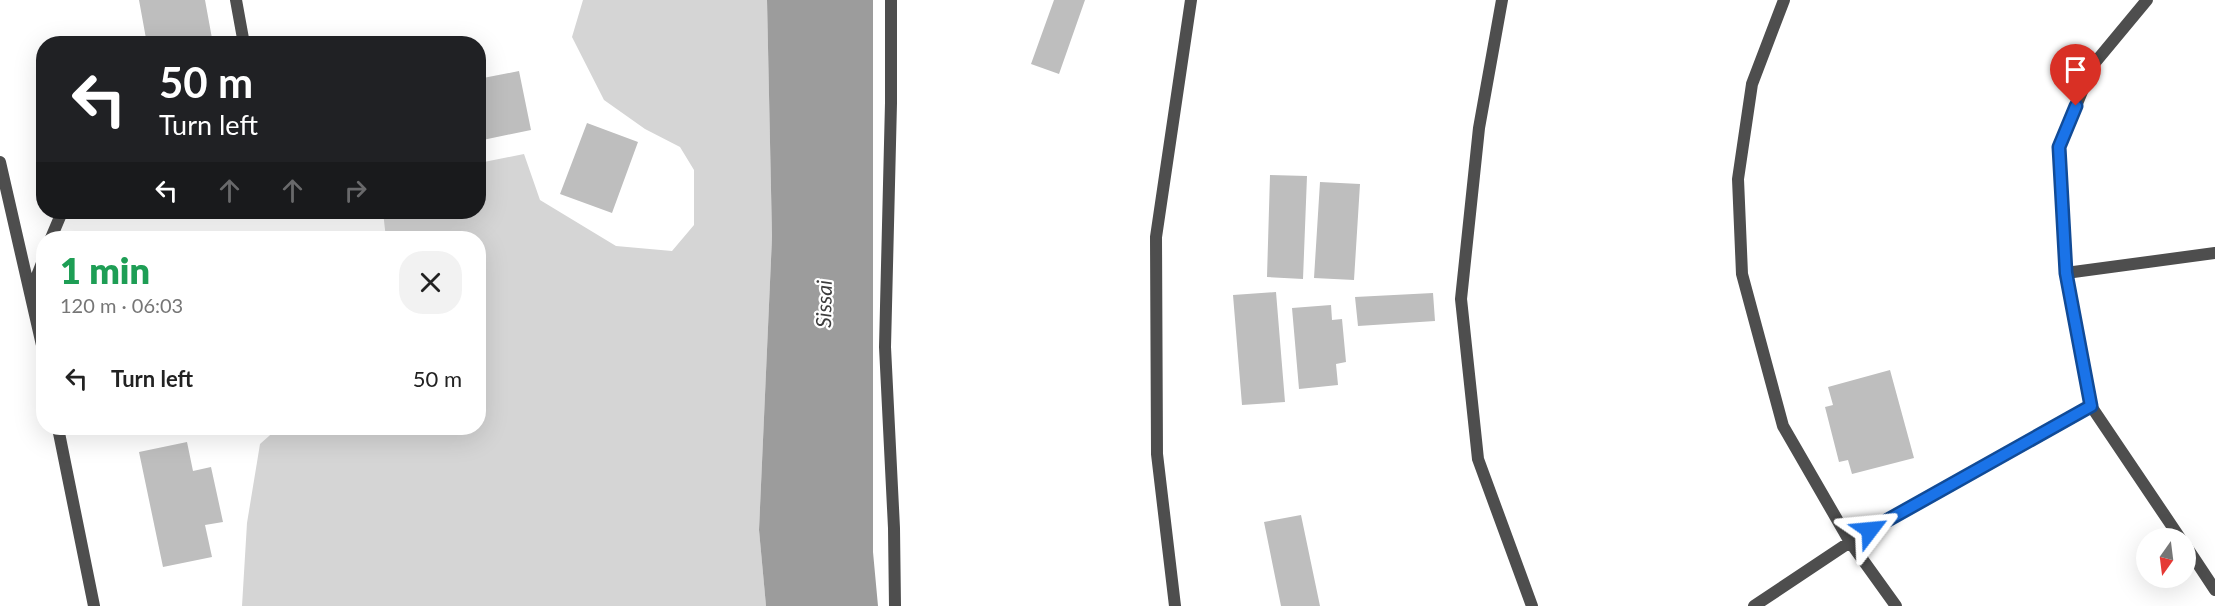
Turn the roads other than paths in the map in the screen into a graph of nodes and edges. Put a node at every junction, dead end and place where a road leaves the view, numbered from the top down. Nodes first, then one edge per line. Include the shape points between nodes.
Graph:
1 (236, 0) edge
2 (891, 0) edge
3 (1191, 0) edge
4 (1502, 0) edge
5 (1784, 0) edge
6 (2147, 0) edge
7 (243, 36) edge
8 (0, 162) edge
9 (2215, 253) edge
10 (2066, 273) junction
11 (36, 278) edge
12 (31, 291) junction
13 (36, 315) edge
14 (2091, 406) junction
15 (59, 435) edge
16 (2173, 528) edge
17 (1850, 542) junction
18 (2196, 561) edge
19 (2215, 590) edge
20 (94, 606) edge
21 (895, 606) edge
22 (1175, 606) edge
23 (1532, 606) edge
24 (1754, 606) edge
25 (1896, 606) edge

1 - 7 street
2 - 21 street via 885,347
3 - 22 street via 1156,237 1156,454
4 - 23 street via 1479,128 1461,299 1478,459
5 - 17 street via 1752,84 1738,179 1742,273 1783,426
6 - 10 street via 2092,65 2059,147
8 - 12 street
9 - 10 street
10 - 14 street
11 - 12 street
12 - 13 street
14 - 16 street
14 - 17 street
15 - 20 street
17 - 24 street
17 - 25 street
18 - 19 street

